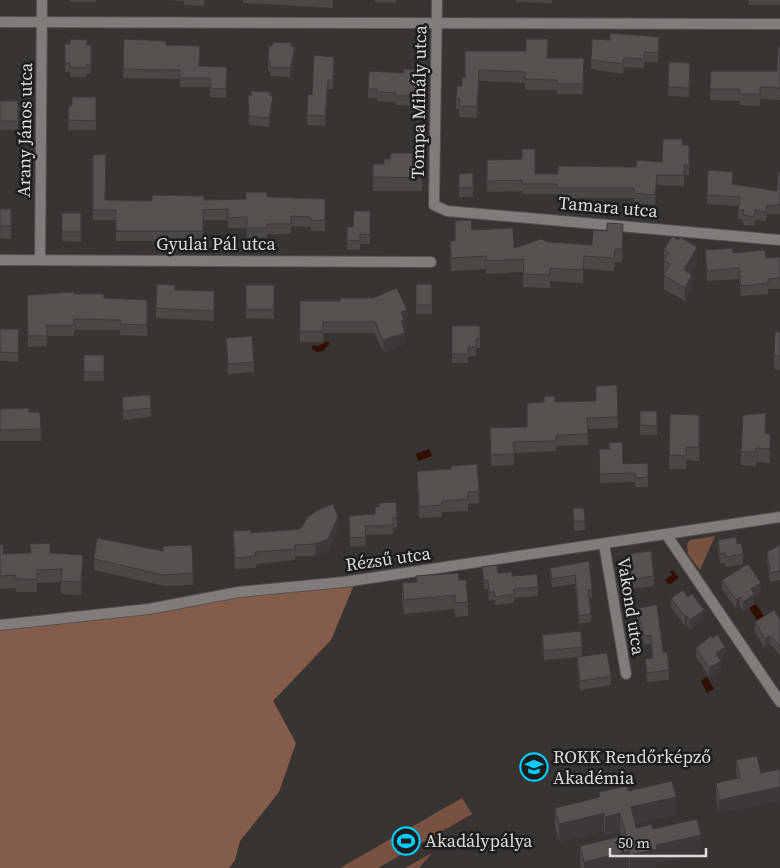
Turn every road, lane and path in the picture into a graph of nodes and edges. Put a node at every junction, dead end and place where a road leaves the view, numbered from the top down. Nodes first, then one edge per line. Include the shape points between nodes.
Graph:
1 (42, 0) edge
2 (437, 0) edge
3 (0, 22) edge
4 (42, 22) junction
5 (437, 24) junction
6 (780, 24) edge
7 (434, 205) joint
8 (780, 240) edge
9 (0, 260) edge
10 (40, 260) junction
11 (431, 262) dead end
12 (780, 517) edge
13 (666, 534) junction
14 (604, 544) junction
15 (0, 625) edge
16 (626, 674) dead end
17 (780, 702) edge

1 - 4 street, Arany János utca
2 - 5 street, Tompa Mihály utca
3 - 4 street
4 - 5 street
4 - 10 street, Arany János utca
5 - 6 street
5 - 7 street, Tompa Mihály utca
7 - 8 street, Tamara utca via 447,210
9 - 10 street, Gyulai Pál utca
10 - 11 street, Gyulai Pál utca
12 - 13 street, Rézsű utca
13 - 14 street, Rézsű utca
13 - 17 street
14 - 15 street, Rézsű utca via 344,582 239,592 149,609
14 - 16 street, Vakond utca

